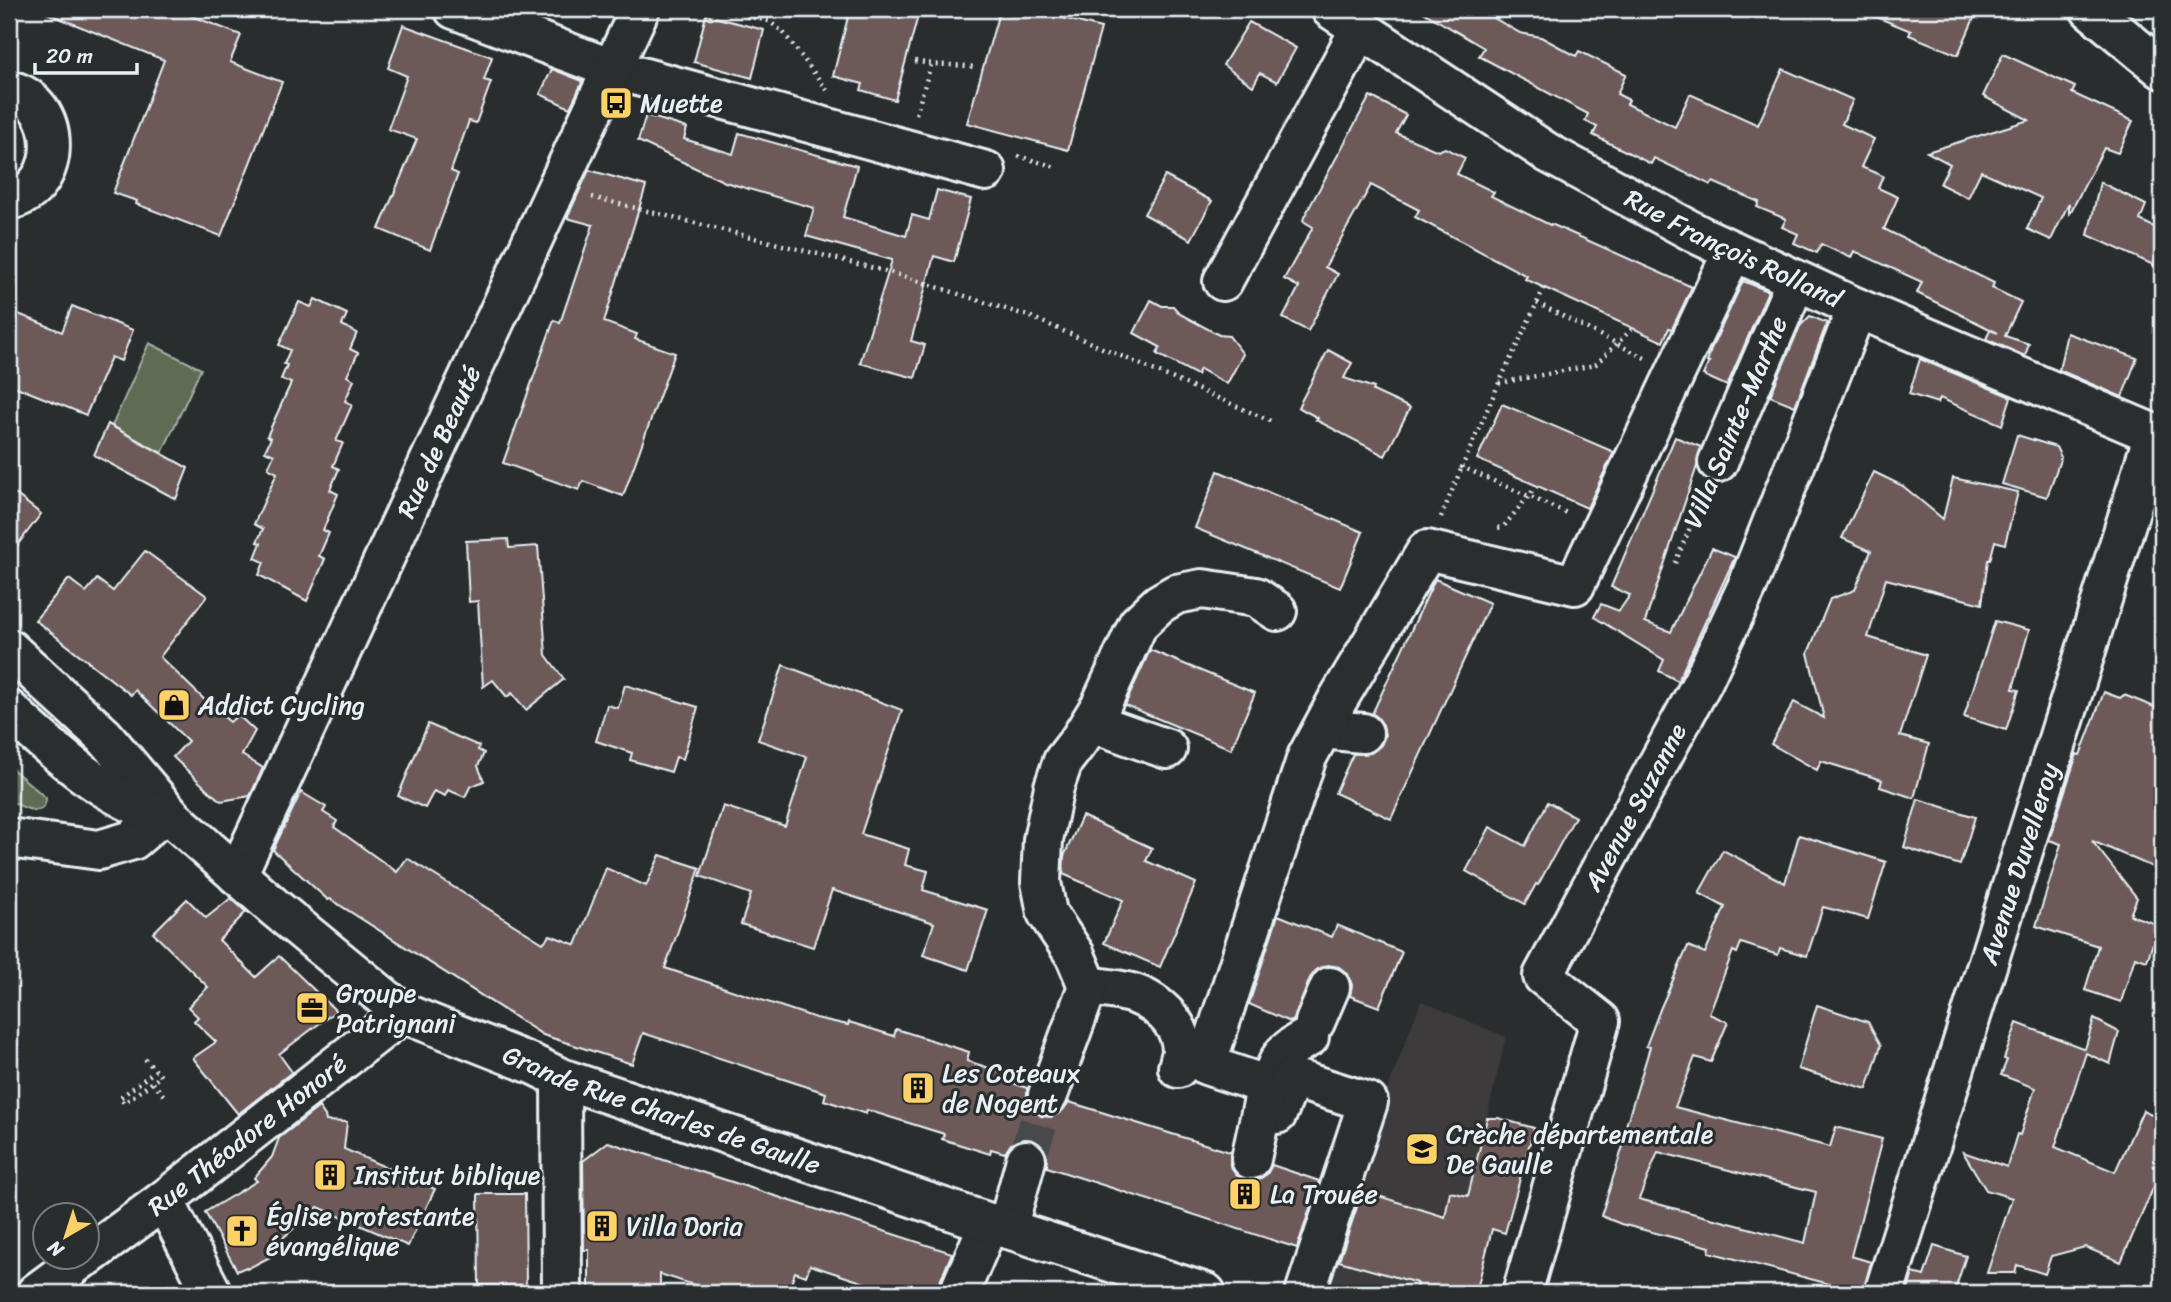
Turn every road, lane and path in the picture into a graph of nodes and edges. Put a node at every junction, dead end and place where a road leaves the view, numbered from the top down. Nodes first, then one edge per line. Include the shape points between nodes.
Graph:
1 (454, 9) edge
2 (640, 9) edge
3 (712, 9) edge
4 (2091, 9) edge
5 (726, 10) edge
6 (1345, 19) edge
7 (915, 61) dead end
8 (931, 65) junction
9 (974, 67) dead end
10 (612, 69) junction
11 (2162, 69) edge
12 (9, 90) edge
13 (834, 99) dead end
14 (913, 125) dead end
15 (1001, 164) joint
16 (1056, 167) dead end
17 (557, 186) junction
18 (9, 200) edge
19 (1733, 251) junction
20 (1223, 281) dead end
21 (1796, 281) junction
22 (1544, 288) dead end
23 (1537, 303) junction
24 (1857, 308) junction
25 (1633, 328) dead end
26 (1616, 345) junction
27 (1676, 372) junction
28 (1499, 383) junction
29 (1273, 422) dead end
30 (2158, 434) edge
31 (1718, 462) joint
32 (1462, 467) junction
33 (1601, 529) junction
34 (1427, 550) junction
35 (1675, 563) dead end
36 (1277, 611) dead end
37 (9, 649) edge
38 (9, 710) edge
39 (1091, 722) junction
40 (1323, 729) junction
41 (1363, 733) dead end
42 (1167, 749) dead end
43 (152, 805) junction
44 (9, 838) edge
45 (237, 875) junction
46 (1088, 986) junction
47 (1329, 987) dead end
48 (403, 1013) junction
49 (145, 1059) dead end
50 (1178, 1068) dead end
51 (155, 1071) junction
52 (561, 1078) junction
53 (153, 1083) junction
54 (1048, 1095) tunnel mouth
55 (165, 1097) dead end
56 (1269, 1099) junction
57 (1251, 1159) dead end
58 (1026, 1160) tunnel mouth
59 (164, 1200) junction
60 (998, 1226) junction
61 (102, 1245) edge
62 (68, 1270) edge
63 (37, 1293) edge
64 (212, 1293) edge
65 (562, 1293) edge
66 (959, 1293) edge
67 (1206, 1293) edge
68 (1305, 1293) edge
69 (1522, 1293) edge
70 (1884, 1293) edge

1 - 10 street
2 - 10 street, Rue de Beauté
3 - 5 path
4 - 11 street
5 - 13 path via 769,21 783,32
6 - 19 street, Rue François Rolland via 1548,153
6 - 20 street
7 - 8 path
8 - 9 path
8 - 14 path
10 - 15 street
10 - 17 street, Rue de Beauté
12 - 18 street via 31,102 44,117 51,155 44,174 31,189
15 - 16 path
17 - 29 path via 893,273 1031,317
17 - 45 street, Rue de Beauté
19 - 21 street, Rue François Rolland
19 - 27 street
21 - 24 street, Rue François Rolland
21 - 31 street, Villa Sainte-Marthe
22 - 23 path
23 - 26 path
23 - 28 path
24 - 30 street, Rue François Rolland
24 - 69 street, Avenue Suzanne via 1747,587 1703,681 1543,976 1600,1020
25 - 26 path
26 - 27 path
26 - 28 path via 1595,365
27 - 33 street
28 - 32 path
30 - 70 street, Avenue Duvelleroy
31 - 35 path, Villa Sainte-Marthe
32 - 33 path
32 - 34 path
33 - 34 street via 1575,586
34 - 40 street via 1401,619
36 - 39 street via 1256,597 1202,589 1176,594 1158,604 1138,624
37 - 43 street, Grande Rue Charles de Gaulle via 104,736
38 - 43 street, Grande Rue Charles de Gaulle via 78,772
39 - 42 street
39 - 46 street via 1063,761 1054,787 1041,882 1047,913 1075,955
40 - 41 street
40 - 56 street via 1307,758 1206,1065
43 - 44 street via 58,845
43 - 45 street, Grande Rue Charles de Gaulle
45 - 48 street, Grande Rue Charles de Gaulle
46 - 50 street via 1128,992 1152,1002 1179,1034 1182,1052
46 - 54 street
47 - 56 street via 1312,1030 1279,1058
48 - 52 street, Grande Rue Charles de Gaulle
48 - 59 street, Rue Théodore Honoré
49 - 51 path
51 - 53 path via 161,1076
51 - 53 path via 120,1098 124,1103
52 - 60 street, Grande Rue Charles de Gaulle
52 - 65 street
53 - 55 path
56 - 57 street
56 - 68 street via 1292,1078 1368,1101
58 - 60 street
59 - 61 street, Rue Théodore Honoré
59 - 64 street
60 - 66 street
60 - 67 street, Grande Rue Charles de Gaulle
62 - 63 street, Rue Théodore Honoré

